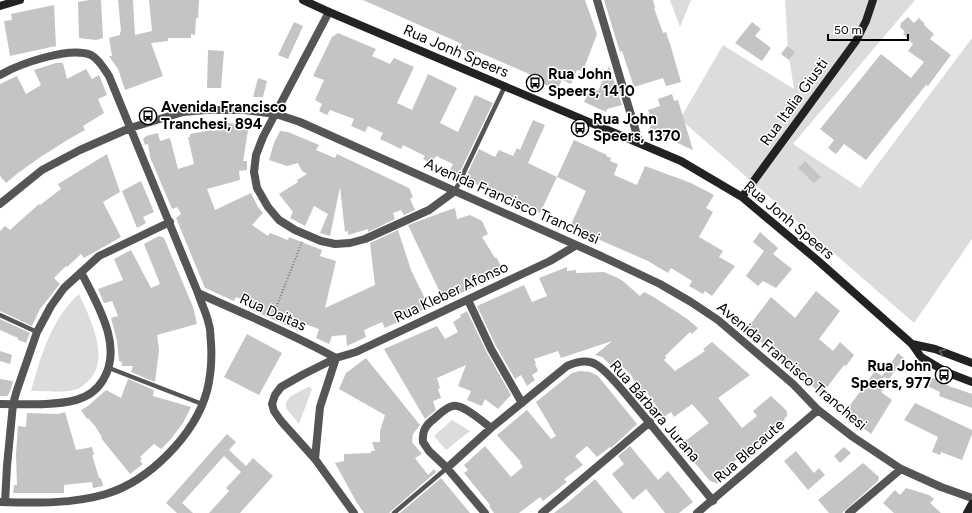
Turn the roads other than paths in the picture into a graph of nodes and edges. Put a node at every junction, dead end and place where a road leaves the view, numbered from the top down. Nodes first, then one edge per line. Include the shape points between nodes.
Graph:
1 (20, 0) edge
2 (303, 0) edge
3 (596, 0) edge
4 (873, 0) edge
5 (0, 6) edge
6 (329, 12) junction
7 (0, 75) edge
8 (505, 86) junction
9 (276, 114) junction
10 (130, 128) junction
11 (639, 142) junction
12 (455, 191) junction
13 (742, 197) junction
14 (0, 204) edge
15 (170, 222) junction
16 (575, 246) junction
17 (81, 272) junction
18 (198, 293) junction
19 (468, 300) junction
20 (0, 316) edge
21 (37, 332) junction
22 (912, 344) junction
23 (336, 358) junction
24 (972, 363) edge
25 (109, 368) junction
26 (972, 382) edge
27 (522, 403) junction
28 (0, 404) edge
29 (14, 404) junction
30 (202, 404) junction
31 (818, 410) junction
32 (650, 422) junction
33 (491, 428) junction
34 (315, 459) junction
35 (447, 468) junction
36 (900, 470) junction
37 (972, 498) edge
38 (713, 501) junction
39 (2, 502) edge
40 (972, 504) edge
41 (354, 513) edge
42 (394, 513) edge
43 (485, 513) edge
44 (542, 513) edge
45 (697, 513) edge
46 (848, 513) edge
47 (967, 513) edge

1 - 5 main road
2 - 6 main road, Rua Jonh Speers
3 - 11 street
4 - 13 main road, Rua Italia Giusti via 856,41
6 - 8 main road, Rua Jonh Speers
6 - 9 street
7 - 10 street via 24,64 53,56 80,53 91,55 100,62 109,76
8 - 11 main road, Rua Jonh Speers
8 - 12 lane
9 - 10 street, Avenida Francisco Tranchesi via 244,110 184,112
9 - 12 street, Avenida Francisco Tranchesi via 300,122
9 - 12 street via 256,156 254,172 257,188 279,220 304,235 335,244 365,239 428,210
10 - 14 street, Avenida Francisco Tranchesi via 42,170
10 - 15 street
11 - 13 main road, Rua Jonh Speers via 681,161
12 - 16 street, Avenida Francisco Tranchesi
13 - 22 main road, Rua Jonh Speers
15 - 17 street via 99,256
15 - 18 street
16 - 19 street, Rua Kleber Afonso via 550,261
16 - 31 street, Avenida Francisco Tranchesi via 660,284 718,320 793,384
17 - 21 street via 64,288
17 - 25 street via 98,306 110,339 112,354
18 - 23 street, Rua Daitas via 269,324
18 - 30 street via 209,325 211,353 207,393
19 - 23 street, Rua Kleber Afonso via 356,352
19 - 27 street
20 - 21 lane
21 - 29 street
24 -> 22 main road, Rua Jonh Speers via 935,349
22 - 26 main road, Rua Jonh Speers via 921,357 946,372
23 - 34 street via 320,407
23 - 34 street, Rua Kleber Afonso via 281,387 272,404 281,421
25 - 29 street via 100,386 91,394 77,400
25 - 30 lane
27 - 32 street, Rua Bárbara Jurana via 567,366 587,362 596,364 615,382
27 - 33 street, Rua Bárbara Jurana
28 - 29 street
29 - 39 street
30 - 39 street via 189,429 172,449 160,462 126,487 74,500
31 - 36 street, Avenida Francisco Tranchesi
31 - 38 street, Rua Blecaute
32 - 38 street, Rua Bárbara Jurana
32 - 44 street
33 - 35 street, Rua Bárbara Jurana
33 - 35 street via 458,406 446,408 428,423 424,429 423,442
34 - 41 street, Rua Kleber Afonso
35 - 42 lane
35 - 43 street
36 - 37 street, Avenida Francisco Tranchesi
36 - 46 street
38 - 45 street, Rua Blecaute
40 - 47 main road

